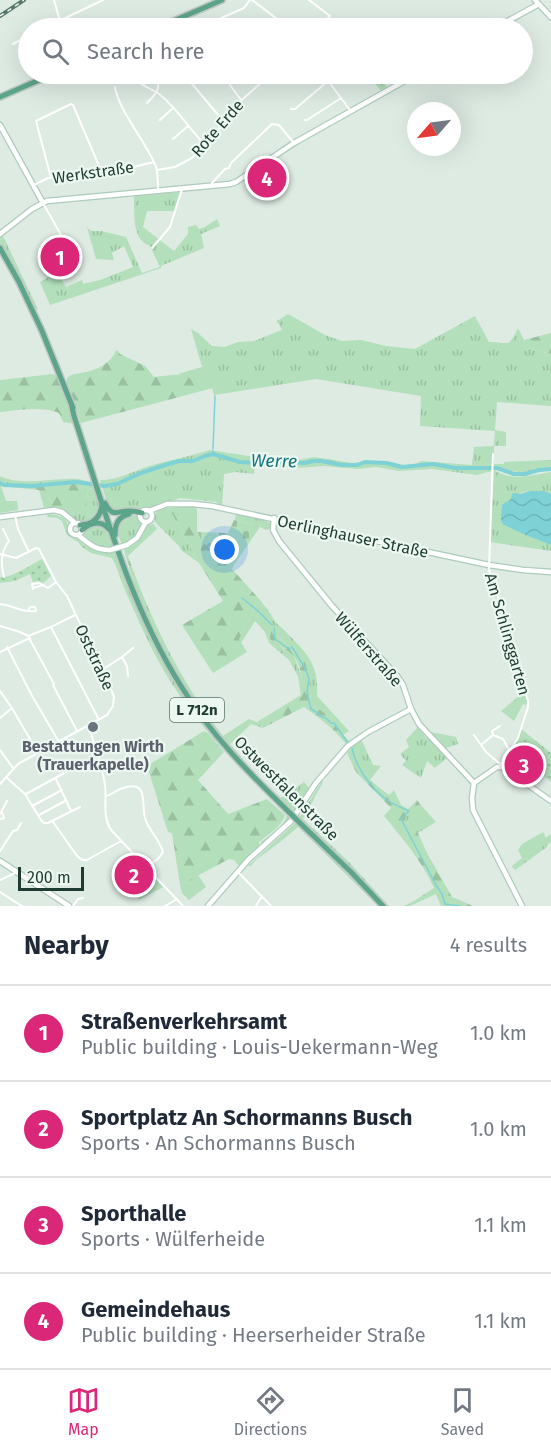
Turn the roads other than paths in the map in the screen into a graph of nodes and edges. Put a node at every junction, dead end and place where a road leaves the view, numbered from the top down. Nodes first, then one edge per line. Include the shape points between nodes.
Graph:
1 (54, 0) edge
2 (103, 0) edge
3 (222, 0) edge
4 (251, 0) edge
5 (265, 0) edge
6 (309, 0) edge
7 (539, 2) edge
8 (260, 6) junction
9 (551, 17) edge
10 (59, 18) edge
11 (66, 18) edge
12 (180, 18) edge
13 (221, 18) edge
14 (276, 18) edge
15 (328, 18) edge
16 (512, 18) edge
17 (18, 41) edge
18 (13, 44) dead end
19 (29, 84) edge
20 (141, 84) edge
21 (159, 84) edge
22 (192, 84) edge
23 (229, 84) edge
24 (258, 84) edge
25 (324, 84) edge
26 (330, 84) edge
27 (399, 84) edge
28 (115, 87) dead end
29 (158, 93) junction
30 (0, 96) edge
31 (341, 98) junction
32 (241, 100) junction
33 (147, 103) dead end
34 (173, 108) junction
35 (291, 109) dead end
36 (351, 111) junction
37 (225, 117) junction
38 (160, 120) dead end
39 (305, 120) dead end
40 (0, 125) edge
41 (188, 126) junction
42 (173, 139) dead end
43 (294, 143) junction
44 (204, 144) junction
45 (154, 162) junction
46 (258, 167) junction
47 (157, 170) junction
48 (102, 173) junction
49 (51, 178) junction
50 (34, 185) junction
51 (212, 186) junction
52 (282, 186) dead end
53 (182, 189) junction
54 (158, 190) junction
55 (43, 203) junction
56 (0, 234) edge
57 (0, 248) edge
58 (152, 248) dead end
59 (77, 263) dead end
60 (493, 454) dead end
61 (102, 499) junction
62 (150, 513) junction
63 (15, 514) junction
64 (0, 517) edge
65 (143, 518) junction
66 (273, 518) junction
67 (78, 528) junction
68 (3, 530) dead end
69 (114, 535) junction
70 (29, 552) junction
71 (2, 555) edge
72 (489, 565) junction
73 (551, 572) edge
74 (4, 577) dead end
75 (56, 582) junction
76 (33, 588) dead end
77 (0, 604) edge
78 (28, 611) dead end
79 (75, 615) junction
80 (0, 626) edge
81 (51, 627) junction
82 (29, 637) junction
83 (7, 647) junction
84 (133, 648) dead end
85 (0, 651) edge
86 (122, 657) junction
87 (102, 670) junction
88 (128, 676) dead end
89 (0, 691) edge
90 (12, 708) junction
91 (411, 709) junction
92 (0, 718) edge
93 (99, 720) junction
94 (88, 726) junction
95 (500, 726) dead end
96 (77, 732) junction
97 (492, 734) junction
98 (474, 735) dead end
99 (59, 742) junction
100 (481, 745) junction
101 (0, 750) edge
102 (509, 750) junction
103 (38, 753) junction
104 (499, 765) junction
105 (13, 768) junction
106 (68, 771) dead end
107 (6, 777) junction
108 (56, 778) junction
109 (474, 783) junction
110 (0, 784) edge
111 (62, 790) junction
112 (25, 794) junction
113 (106, 796) junction
114 (7, 801) dead end
115 (65, 801) junction
116 (551, 801) edge
117 (32, 806) junction
118 (80, 807) dead end
119 (71, 812) junction
120 (1, 815) edge
121 (38, 816) junction
122 (52, 821) junction
123 (21, 824) dead end
124 (121, 841) junction
125 (0, 851) edge
126 (0, 861) edge
127 (146, 867) junction
128 (17, 872) junction
129 (238, 873) junction
130 (0, 880) edge
131 (0, 892) edge
132 (262, 896) junction
133 (83, 898) dead end
134 (177, 899) junction
135 (59, 900) junction
136 (22, 906) edge
137 (55, 906) edge
138 (71, 906) edge
139 (165, 906) edge
140 (183, 906) edge
141 (208, 906) edge
142 (256, 906) edge
143 (271, 906) edge
144 (383, 906) edge
145 (522, 906) edge

1 - 10 street
2 - 11 street
3 - 12 main road
4 - 8 street
4 - 13 street via 244,8
5 - 8 street
6 - 15 street
7 - 9 street
7 - 16 street
8 - 14 street
17 - 18 street
19 - 30 main road
20 - 29 street
21 - 29 street
22 - 37 street via 219,116
23 - 32 street
24 - 32 street, Rote Erde
25 - 35 street
26 - 31 street
27 - 36 street
28 - 45 street
29 - 33 street
29 - 34 street
31 - 36 street
31 - 39 street
32 - 37 street, Rote Erde
34 - 38 street
34 - 41 street
36 - 43 street
37 - 44 street, Rote Erde via 224,125
40 - 50 street
41 - 42 street
41 - 44 street
43 - 46 street
43 - 51 street via 279,125 272,124
44 - 47 street, Rote Erde via 185,163
45 - 47 street
45 - 48 street, Werkstraße
46 - 51 street via 236,182
46 - 52 street
47 - 54 street
48 - 49 street, Werkstraße
48 - 49 street via 70,104 36,122
49 - 50 street, Werkstraße
50 - 55 street
51 - 53 street
53 - 54 street
53 - 58 street via 171,224
54 - 55 street
55 - 56 street
55 - 59 street
57 - 61 main road, Ostwestfalenstraße / L 712n via 38,321
60 - 72 street, Am Schlinggarten
61 - 65 main road via 115,513 131,511
61 - 67 main road via 97,518
61 - 69 main road, Ostwestfalenstraße / L 712n
62 - 65 street, Oerlinghauser Straße via 144,511
62 - 65 street via 151,520
62 - 66 street, Oerlinghauser Straße via 167,504 198,504
63 - 64 street
63 - 67 street via 54,510
63 - 70 street, Oststraße
65 - 67 street, bridge via 137,538 127,546 110,550 93,547
65 - 69 main road via 130,514 121,517
66 - 72 street, Oerlinghauser Straße
66 - 91 street, Wülferstraße via 273,530 279,541 397,676
67 - 69 main road via 103,523
68 - 71 street via 9,541
69 - 144 main road, Ostwestfalenstraße / L 712n, bridge via 153,637 191,702 224,745
70 - 71 street via 16,558
70 - 75 street, Oststraße via 39,549
71 - 74 street
72 - 73 street, Oerlinghauser Straße
72 - 102 street, Am Schlinggarten via 528,701 518,738
75 - 76 street via 48,588
75 - 79 street, Oststraße
77 - 78 street
79 - 81 street
79 - 87 street, Oststraße
80 - 82 street
81 - 82 street
81 - 93 street
82 - 83 street
82 - 96 street
83 - 85 street
83 - 99 street
84 - 86 street
86 - 87 street
86 - 88 street
87 - 93 street, Oststraße via 114,697 113,706
89 - 90 street
90 - 92 street
90 - 103 street
91 - 109 street, Wülferstraße via 419,724
91 - 129 street via 351,743 316,783 291,821
93 - 94 street, Oststraße
94 - 96 street, Oststraße
94 - 113 street
95 - 97 street
96 - 99 street, Oststraße
97 - 100 street
97 - 102 street via 503,740
98 - 100 street
99 - 103 street, Oststraße
100 - 104 street
101 - 105 street
102 - 104 street, Am Schlinggarten
103 - 105 street, Oststraße
104 - 109 street
104 - 116 street
105 - 107 street, Oststraße
106 - 108 street
107 - 110 street, Oststraße
107 - 112 street
108 - 111 street
108 - 112 street
109 - 145 street via 473,810
111 - 115 street
111 - 117 street
112 - 117 street
113 - 124 street via 106,820
113 - 127 street via 130,786 138,787 143,795 146,821 162,852
114 - 120 street
115 - 119 street
115 - 121 street
117 - 121 street
118 - 119 street
119 - 122 street
121 - 122 street via 44,823
122 - 124 street via 84,861
123 - 125 street
124 - 127 street
126 - 128 street
127 - 134 street
128 - 130 street
128 - 135 street
129 - 132 street
129 - 141 street
131 - 136 street
132 - 142 street
132 - 143 street
133 - 138 street
134 - 139 street
134 - 140 street
135 - 137 street
135 - 138 street

